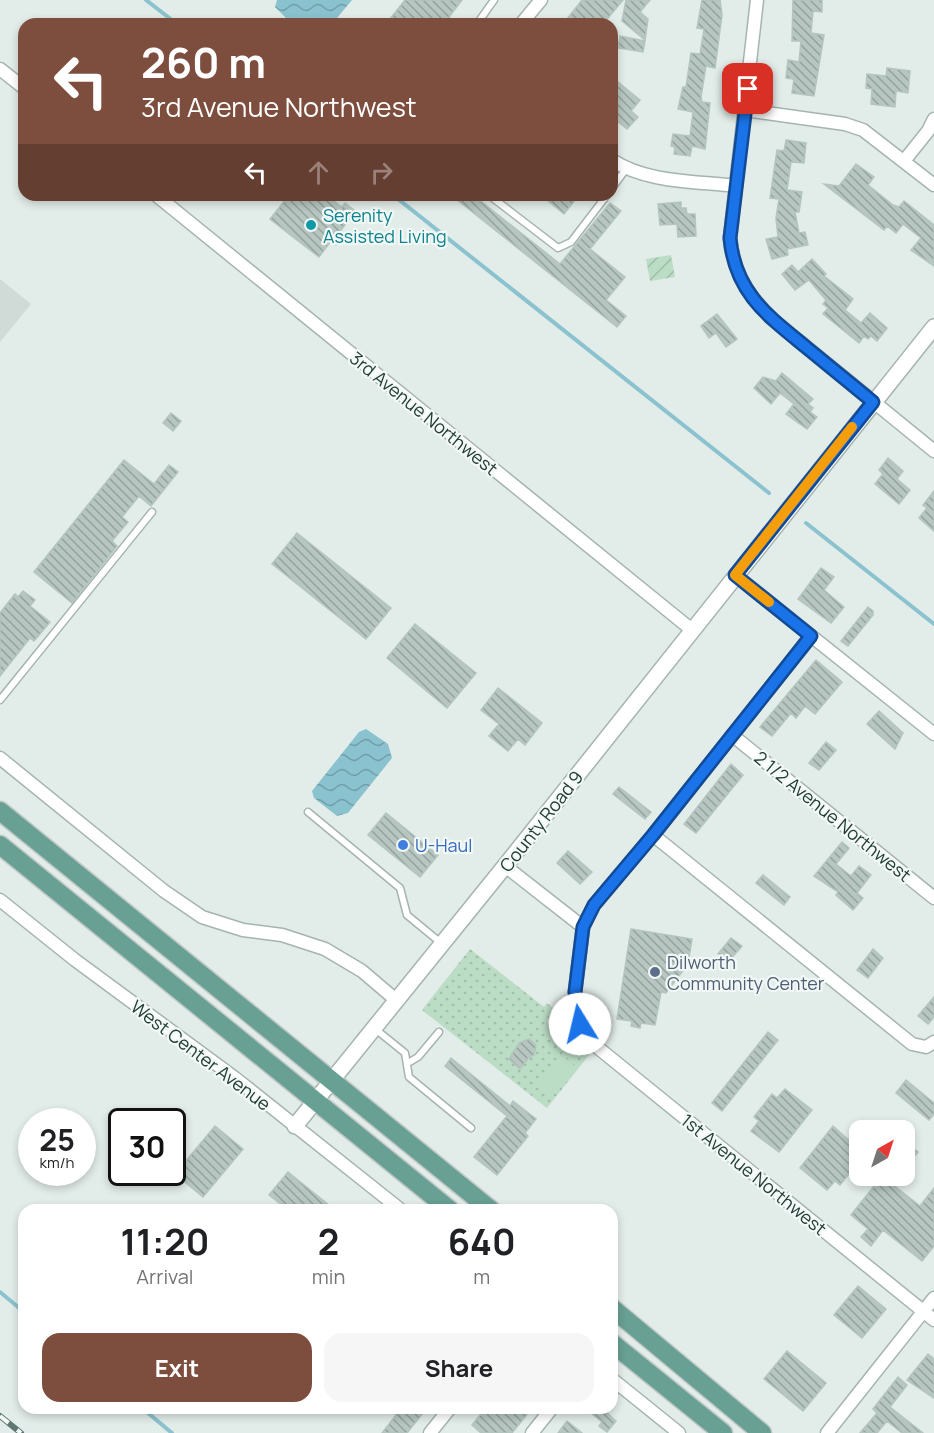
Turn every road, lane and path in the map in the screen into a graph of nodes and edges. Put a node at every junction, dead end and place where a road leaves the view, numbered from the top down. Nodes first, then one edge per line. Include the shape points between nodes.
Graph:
1 (494, 0) edge
2 (541, 0) edge
3 (757, 0) edge
4 (481, 18) edge
5 (526, 18) edge
6 (0, 69) edge
7 (18, 83) edge
8 (745, 110) junction
9 (934, 119) edge
10 (904, 161) junction
11 (618, 164) edge
12 (626, 169) junction
13 (618, 180) edge
14 (934, 185) edge
15 (736, 186) junction
16 (163, 201) edge
17 (497, 201) edge
18 (602, 201) edge
19 (934, 327) edge
20 (873, 402) junction
21 (934, 451) edge
22 (152, 512) dead end
23 (735, 575) junction
24 (692, 630) junction
25 (811, 636) junction
26 (0, 700) edge
27 (934, 734) edge
28 (732, 735) junction
29 (0, 758) edge
30 (0, 811) edge
31 (308, 812) dead end
32 (653, 835) junction
33 (0, 845) edge
34 (505, 866) junction
35 (934, 898) edge
36 (0, 900) edge
37 (583, 927) junction
38 (442, 944) junction
39 (396, 1000) junction
40 (373, 1028) junction
41 (439, 1032) dead end
42 (930, 1045) edge
43 (408, 1063) junction
44 (331, 1079) junction
45 (315, 1100) junction
46 (295, 1126) junction
47 (471, 1128) dead end
48 (393, 1204) edge
49 (443, 1204) edge
50 (484, 1204) edge
51 (934, 1298) edge
52 (924, 1311) junction
53 (618, 1313) edge
54 (934, 1320) edge
55 (618, 1348) edge
56 (618, 1384) edge
57 (445, 1414) edge
58 (547, 1414) edge
59 (430, 1433) edge
60 (532, 1433) edge
61 (679, 1433) edge
62 (723, 1433) edge
63 (762, 1433) edge
64 (827, 1433) edge

1 - 4 lane
2 - 5 street
3 - 8 street
6 - 7 street
8 - 10 street via 845,124 863,130
8 - 15 street
9 - 10 street
10 - 14 street
11 - 12 street
12 - 13 lane
12 - 15 street via 648,176
15 - 20 street via 730,238 732,260 741,281 772,319
16 - 24 street, 3rd Avenue Northwest
17 - 18 lane via 558,248 571,242
19 - 20 street, County Road 9
20 - 21 street
20 - 23 street, County Road 9
22 - 26 lane
23 - 24 street, County Road 9
23 - 25 street
24 - 34 street, County Road 9
25 - 27 street
25 - 28 street
28 - 32 street
28 - 35 street, 2 1/2 Avenue Northwest
29 - 39 street via 164,891 202,917 325,949 362,971
30 - 44 main road
31 - 38 lane via 400,888 407,915
32 - 37 street via 594,905
32 - 42 street via 912,1044
33 - 45 main road
34 - 37 street
34 - 38 street, County Road 9
36 - 46 street, West Center Avenue
37 - 52 street, 1st Avenue Northwest via 575,992 580,1024 597,1047
38 - 39 street, County Road 9
39 - 40 street, County Road 9
40 - 43 lane via 399,1046
40 - 44 street, County Road 9
41 - 43 lane
43 - 47 lane via 409,1077
44 - 45 street, County Road 9
44 - 50 main road
45 - 46 street, County Road 9
45 - 49 main road
46 - 48 street, West Center Avenue
51 - 52 street
52 - 54 street, 1st Avenue Northwest
52 - 64 street
53 - 63 main road
55 - 62 main road
56 - 61 street
57 - 59 street
58 - 60 street

